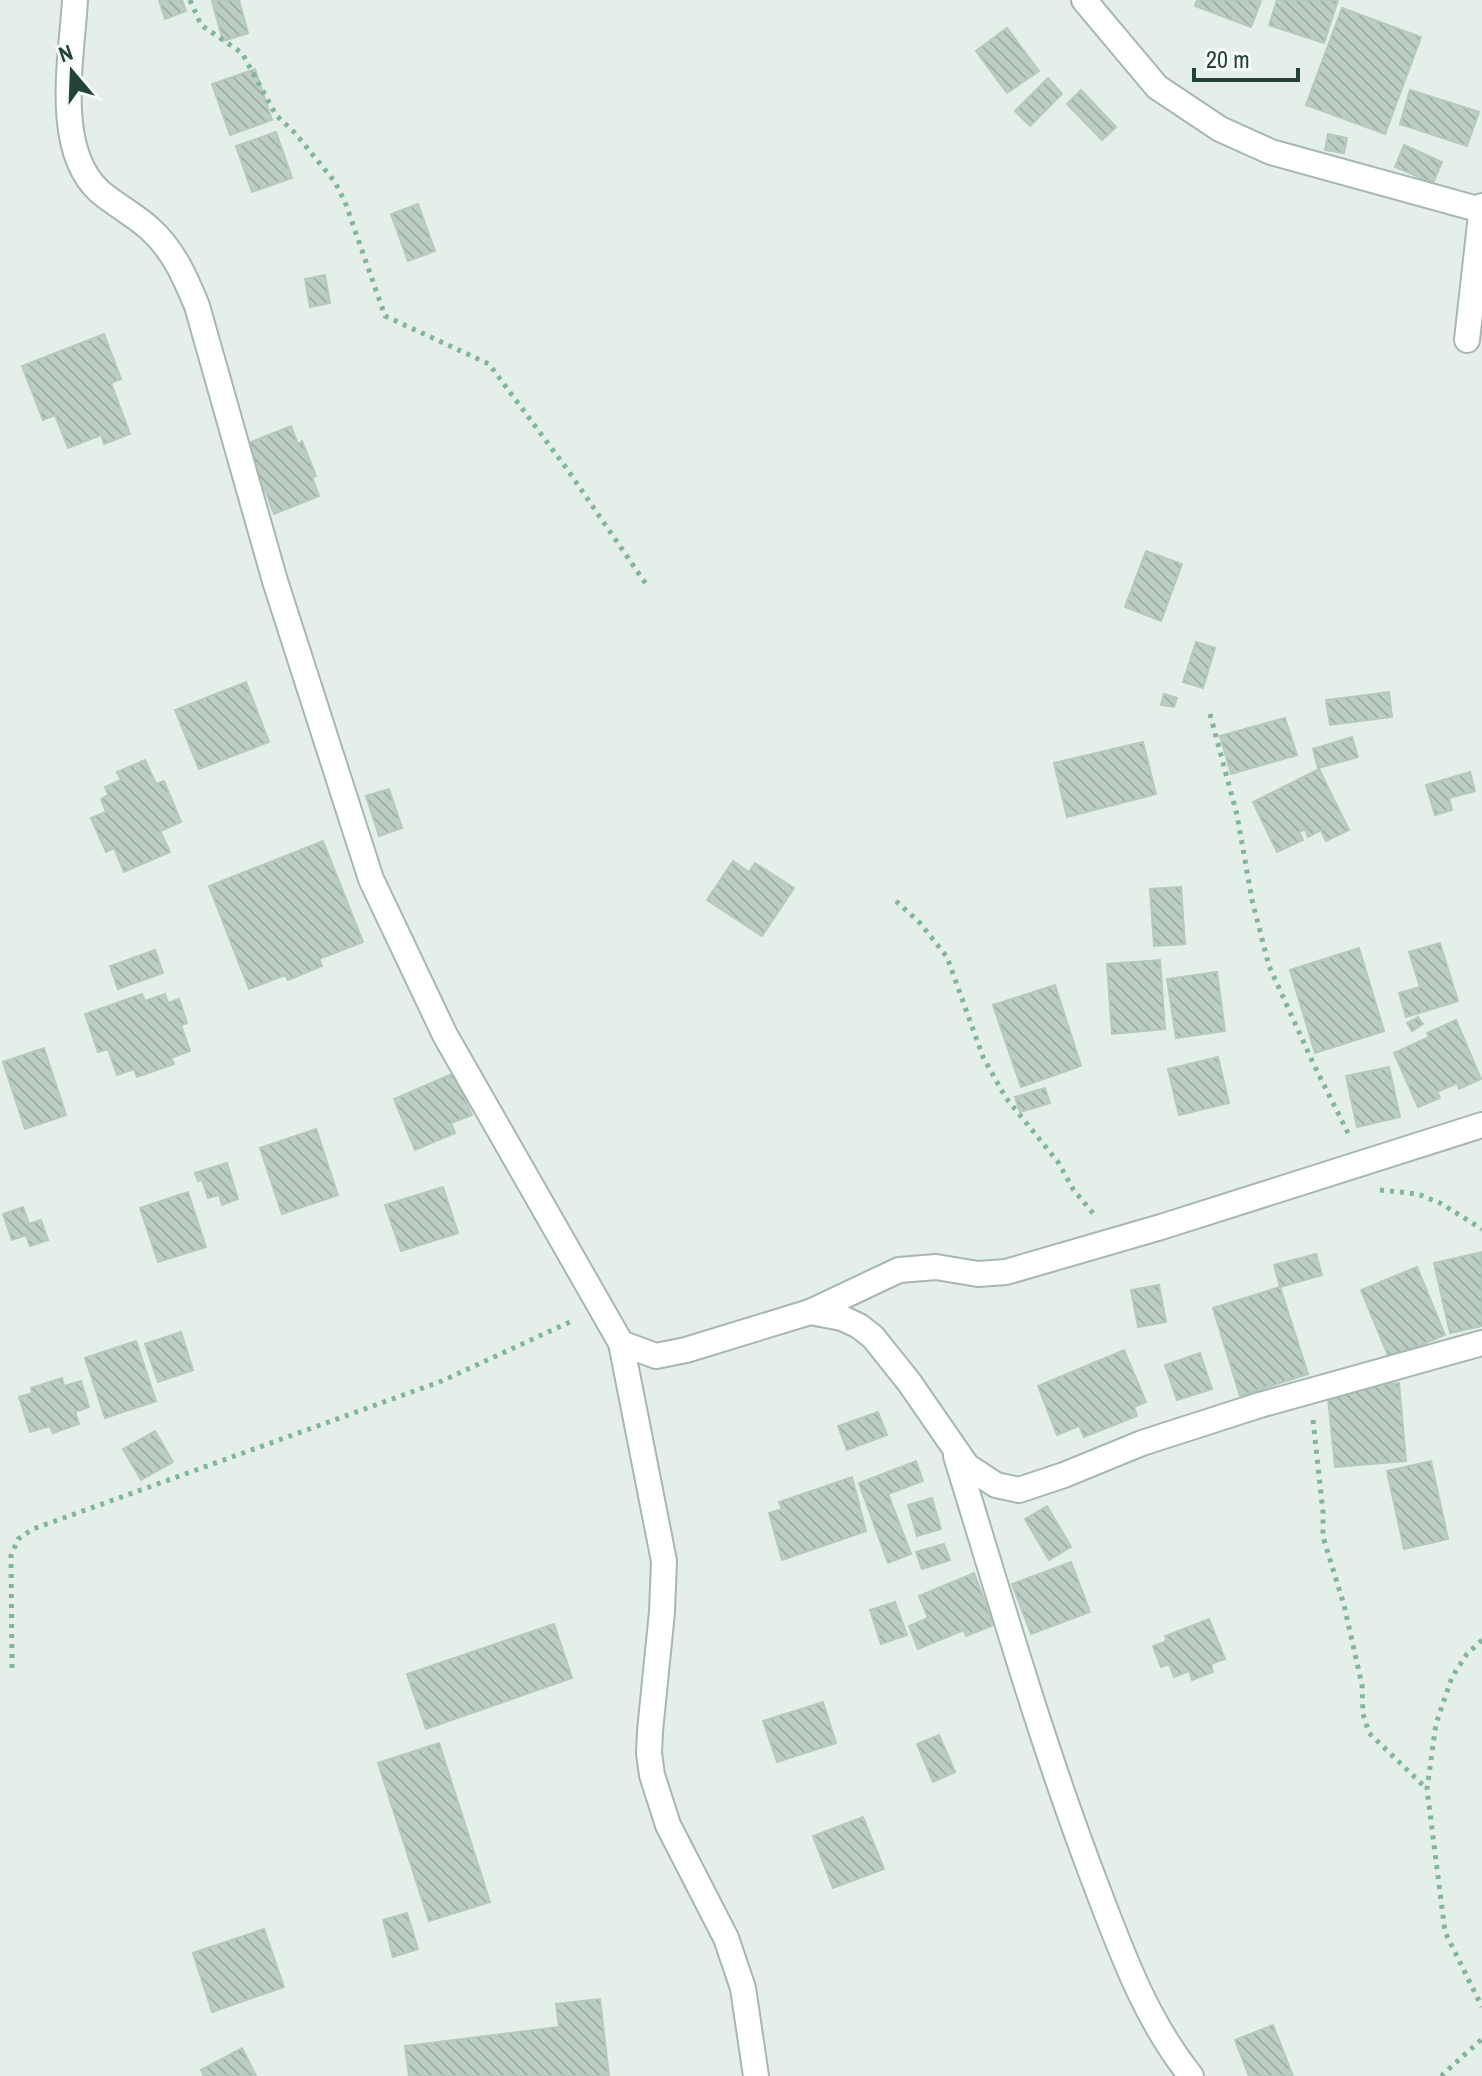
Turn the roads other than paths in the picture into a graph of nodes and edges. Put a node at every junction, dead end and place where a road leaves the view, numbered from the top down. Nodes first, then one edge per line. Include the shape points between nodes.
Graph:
1 (75, 0) edge
2 (1084, 0) edge
3 (1482, 208) edge
4 (1467, 340) dead end
5 (1482, 1125) edge
6 (810, 1312) junction
7 (621, 1343) junction
8 (1482, 1343) edge
9 (951, 1442) junction
10 (756, 2076) edge
11 (1191, 2076) edge

1 - 7 street via 69,123 79,160 97,189 150,229 179,264 197,306 275,581 371,879 445,1035
2 - 3 street via 1157,87 1220,129 1271,152
3 - 4 street
5 - 6 street via 1006,1272 899,1270
6 - 7 street via 656,1356
6 - 9 street via 842,1318 873,1337
7 - 10 street via 664,1561 650,1731 652,1775 668,1825 726,1938 743,1988
8 - 9 street via 1142,1443 1019,1490 984,1479 967,1466
9 - 11 street via 1058,1788 1141,1996 1168,2048

